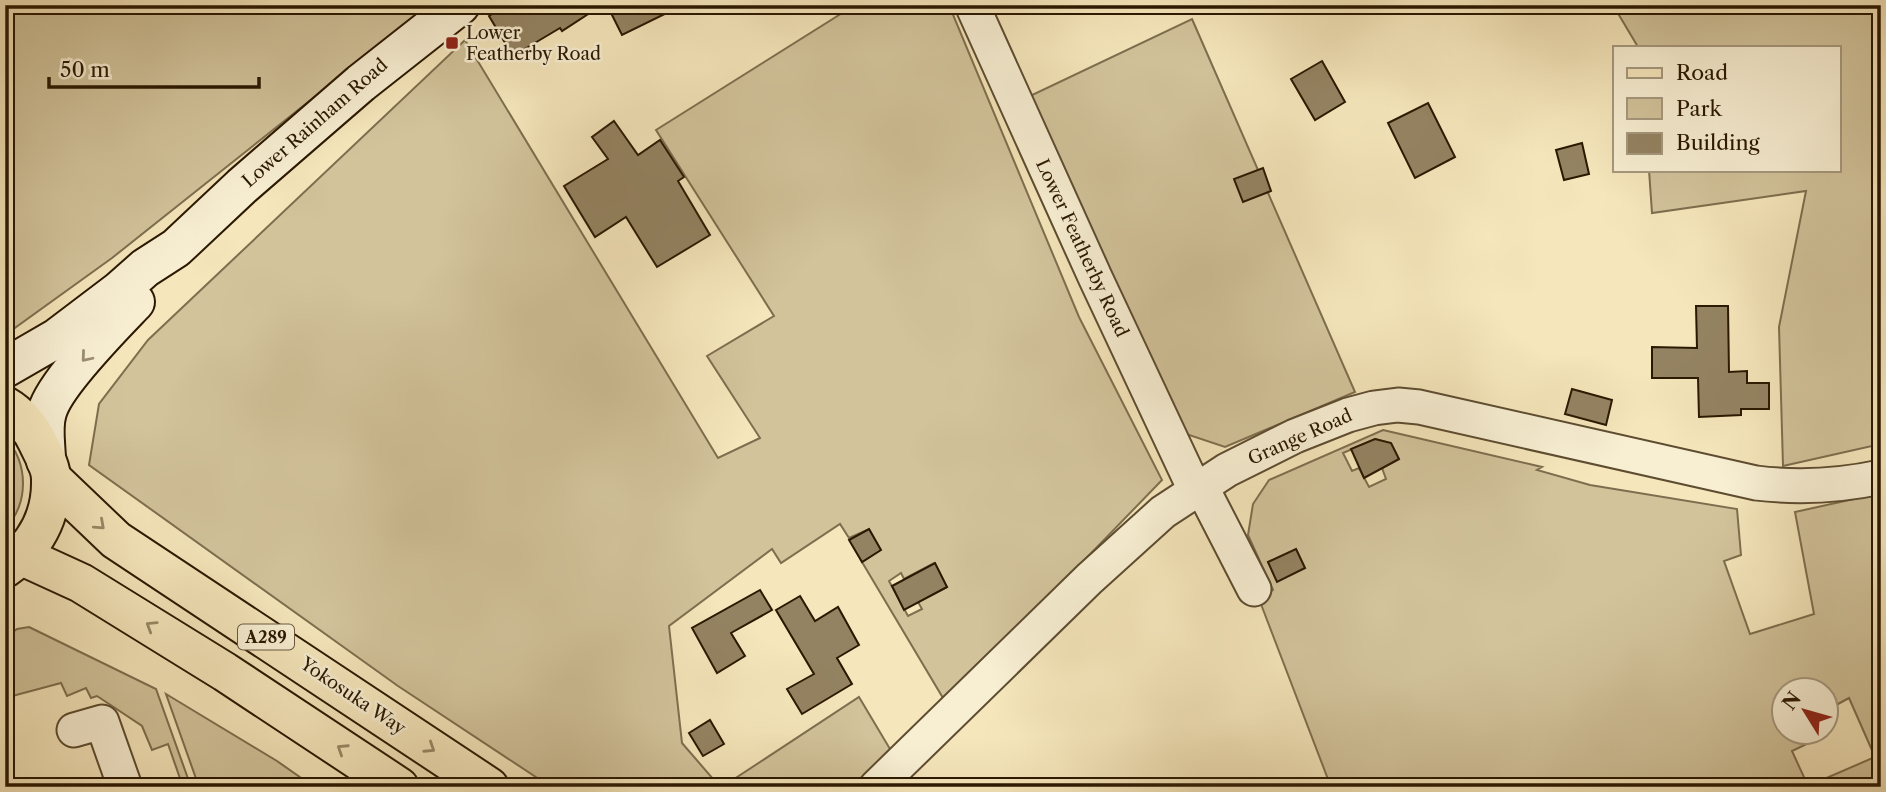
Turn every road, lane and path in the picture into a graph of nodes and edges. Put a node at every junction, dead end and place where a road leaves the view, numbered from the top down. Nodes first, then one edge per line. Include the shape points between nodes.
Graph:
1 (460, 5) edge
2 (972, 5) edge
3 (176, 248) junction
4 (5, 368) edge
5 (5, 407) edge
6 (49, 469) junction
7 (1881, 477) edge
8 (1198, 488) junction
9 (13, 562) edge
10 (1254, 589) dead end
11 (74, 730) dead end
12 (125, 787) edge
13 (400, 787) edge
14 (489, 787) edge
15 (876, 787) edge

1 - 3 main road, Lower Rainham Road via 361,83
2 - 8 street, Lower Featherby Road via 1084,253
3 - 4 main road, Lower Rainham Road via 57,338
3 -> 6 main road, Lower Rainham Road via 156,279 50,405 46,420
5 - 6 main road, Yokosuka Way via 33,433
6 - 9 main road via 47,513 37,536
6 -> 14 main road, Yokosuka Way / A289 via 123,545
7 - 8 street, Grange Road via 1793,487 1756,483 1398,405 1363,410 1295,436
8 - 10 street, Lower Featherby Road
8 - 15 street, Grange Road via 1118,551
13 -> 9 main road, A289 via 92,589
11 - 12 street via 102,722

